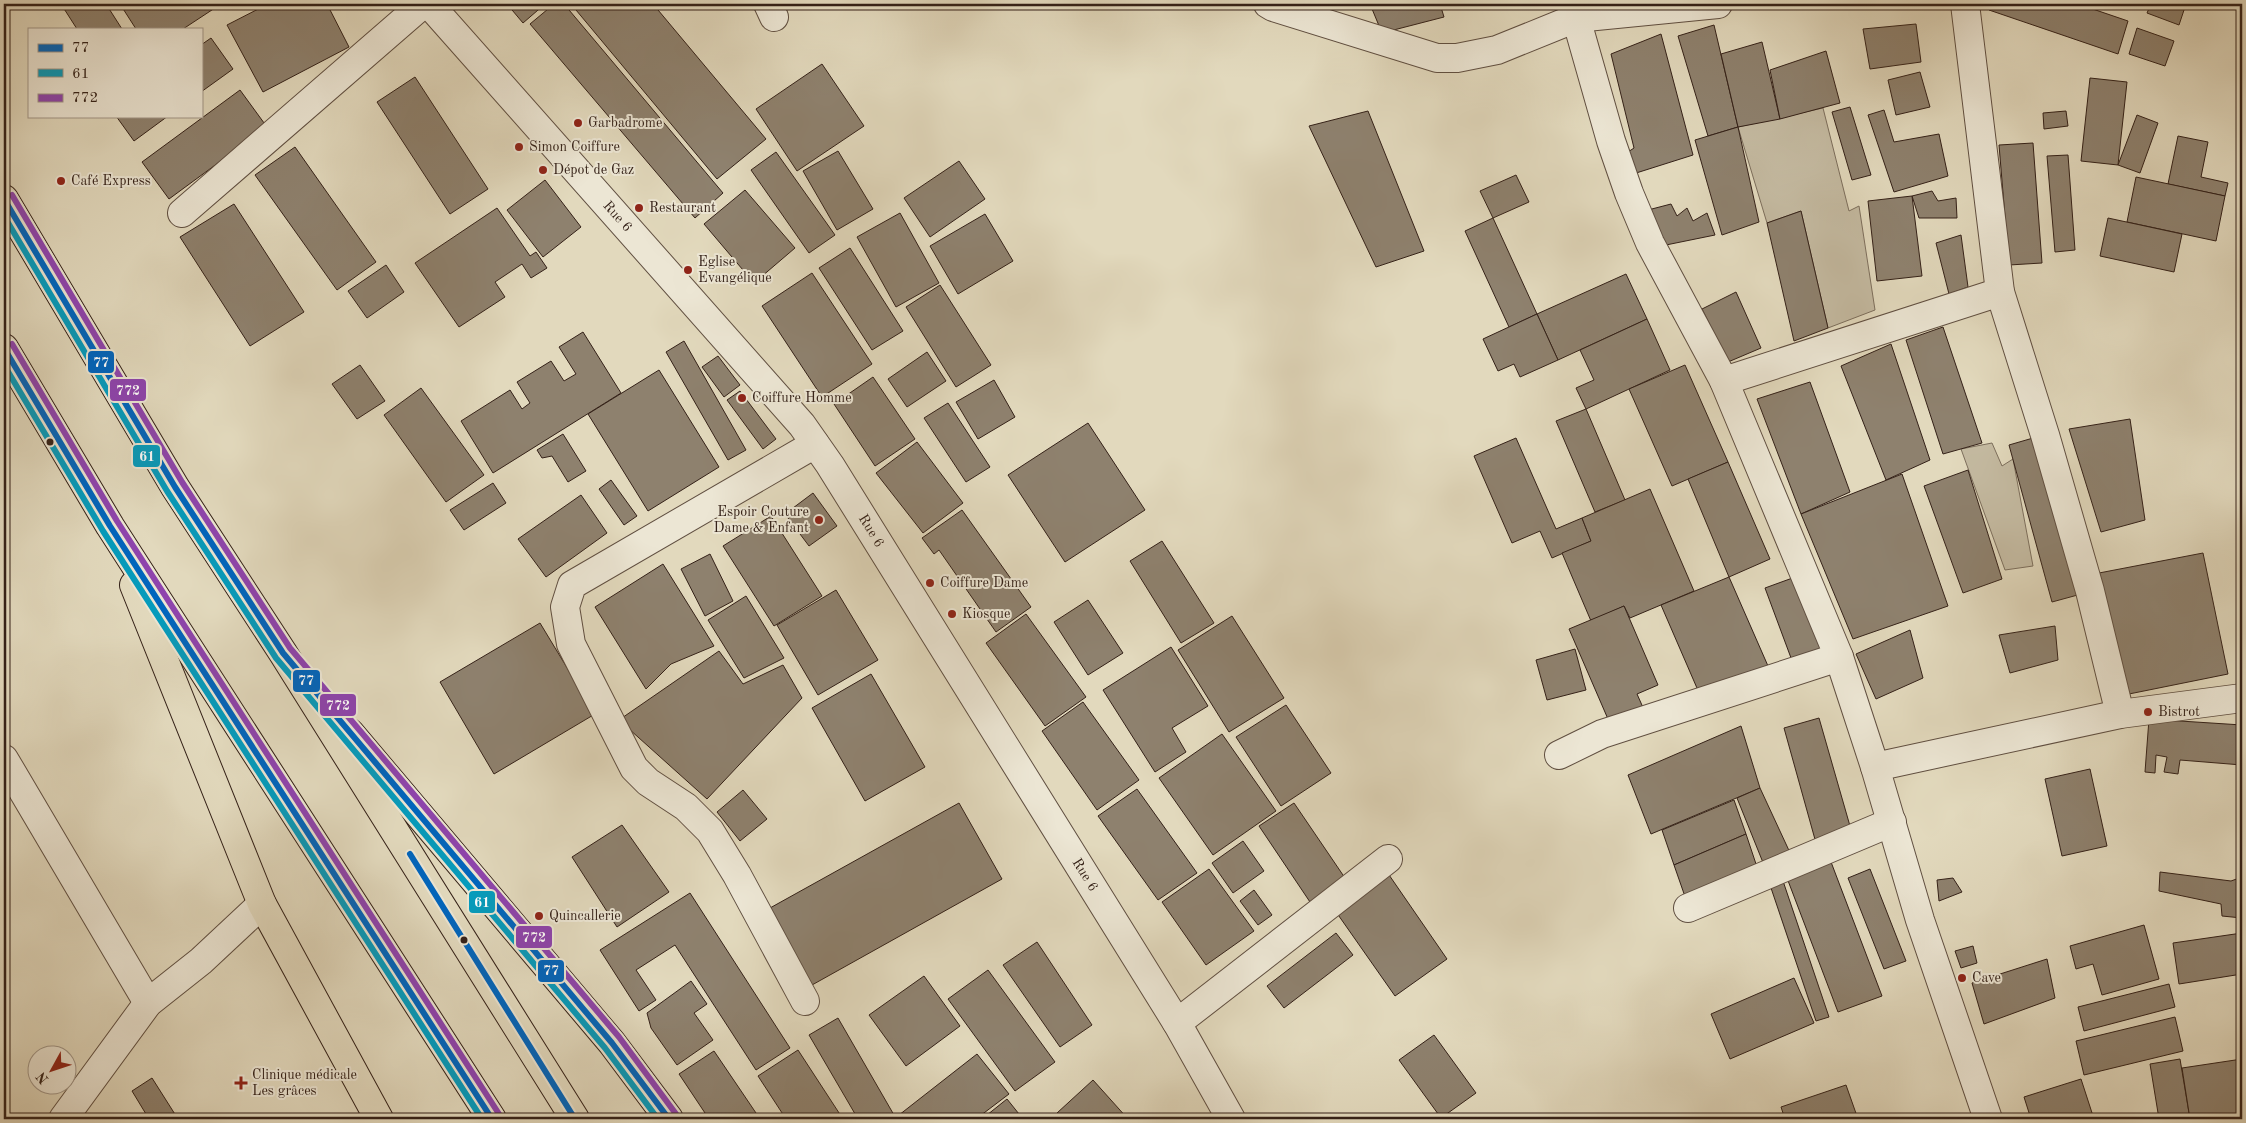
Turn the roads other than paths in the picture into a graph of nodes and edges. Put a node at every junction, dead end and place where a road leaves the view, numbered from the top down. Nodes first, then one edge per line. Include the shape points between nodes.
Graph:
1 (423, 4) edge
2 (429, 4) edge
3 (1268, 4) edge
4 (1718, 4) edge
5 (1965, 4) edge
6 (1574, 11) edge
7 (4, 198) edge
8 (182, 213) dead end
9 (2000, 292) junction
10 (4, 348) edge
11 (1724, 382) junction
12 (815, 444) junction
13 (110, 526) junction
14 (283, 653) junction
15 (1839, 657) junction
16 (2242, 698) edge
17 (2120, 714) junction
18 (1559, 756) dead end
19 (4, 759) edge
20 (1875, 767) junction
21 (1892, 822) junction
22 (1388, 859) dead end
23 (262, 904) junction
24 (1688, 908) dead end
25 (805, 1001) dead end
26 (148, 1003) junction
27 (1177, 1023) junction
28 (63, 1119) edge
29 (379, 1119) edge
30 (492, 1119) edge
31 (575, 1119) edge
32 (669, 1119) edge
33 (1231, 1119) edge
34 (1988, 1119) edge

1 - 8 street
2 - 12 street, Rue 6 via 802,425
3 - 6 street via 1437,58 1457,58 1497,50
4 - 6 street
5 - 9 street
6 - 11 street via 1629,193 1650,243
7 - 14 main road via 174,487
9 - 11 street
9 - 17 street via 2090,591
10 - 13 main road
11 - 15 street
12 - 25 street via 572,585 565,607 571,644 634,768 648,782 686,807 710,831
12 - 27 street, Rue 6
13 - 23 main road
13 - 30 main road
14 - 31 main road
14 - 32 main road via 612,1043
15 - 18 street via 1602,734
15 - 20 street
16 - 17 street
17 - 20 street
19 - 26 street
20 - 21 street
21 - 24 street
21 - 34 street via 1920,920
22 - 27 street
23 - 26 street via 201,961
23 - 29 main road
26 - 28 street
27 - 33 street, Rue 6

